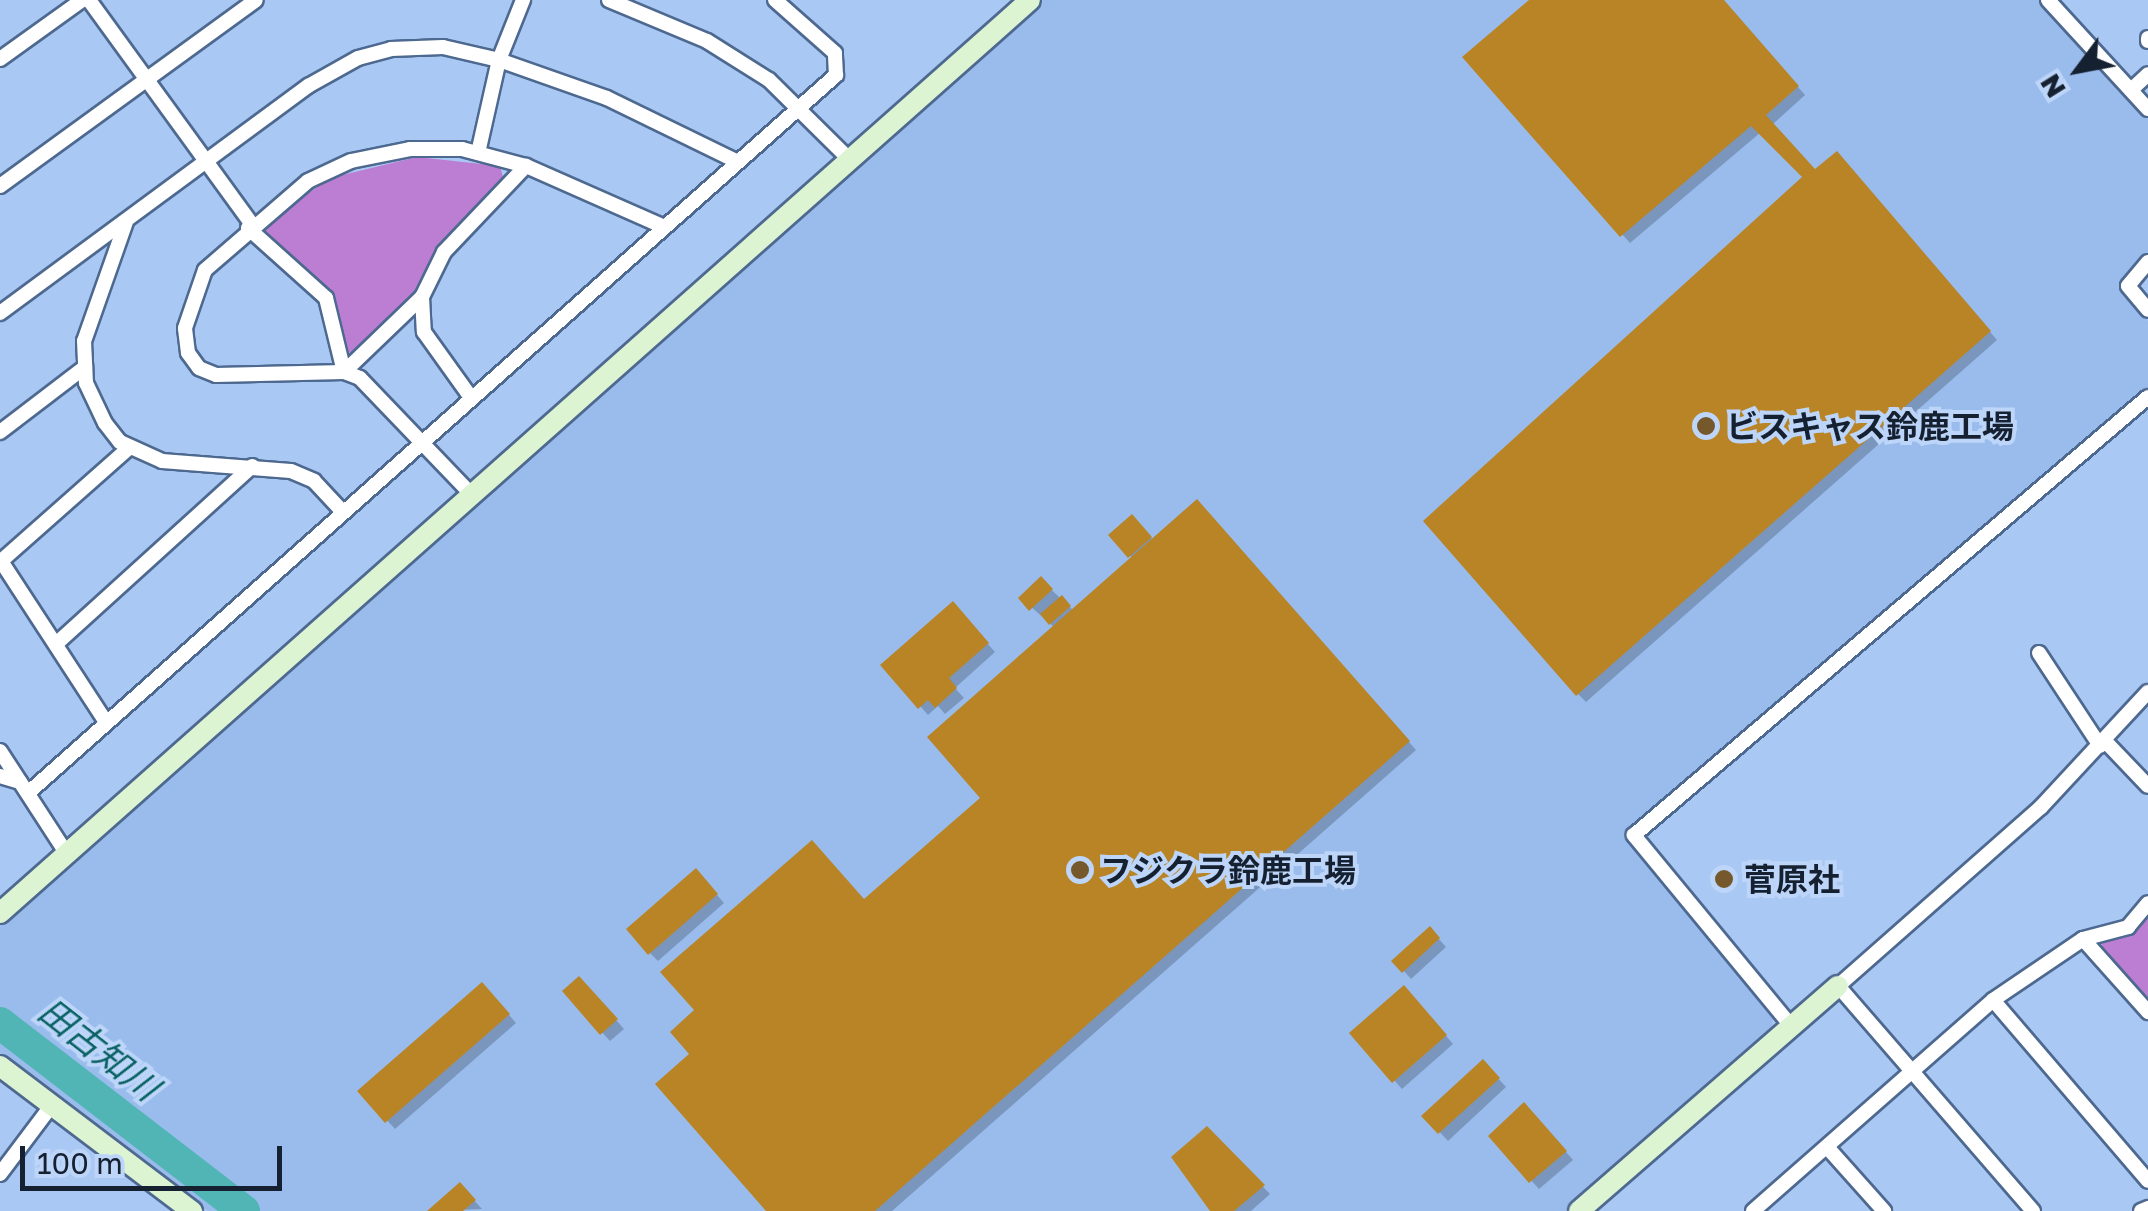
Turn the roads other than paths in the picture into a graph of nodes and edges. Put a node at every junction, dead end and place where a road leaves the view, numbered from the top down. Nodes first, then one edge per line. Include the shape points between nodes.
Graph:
1 (86, 0) edge
2 (256, 0) edge
3 (523, 0) edge
4 (609, 0) edge
5 (775, 0) edge
6 (1030, 0) edge
7 (2048, 0) edge
8 (634, 4) edge
9 (0, 60) edge
10 (499, 60) junction
11 (2148, 74) edge
12 (144, 78) junction
13 (2131, 90) junction
14 (800, 106) junction
15 (2148, 108) edge
16 (478, 153) junction
17 (851, 160) junction
18 (736, 162) junction
19 (205, 164) junction
20 (526, 166) junction
21 (0, 186) edge
22 (126, 221) junction
23 (250, 226) junction
24 (664, 227) junction
25 (2148, 262) edge
26 (422, 297) junction
27 (2148, 310) edge
28 (0, 313) edge
29 (85, 367) junction
30 (344, 372) junction
31 (472, 398) junction
32 (2148, 398) edge
33 (0, 432) edge
34 (427, 442) junction
35 (129, 448) junction
36 (252, 466) junction
37 (473, 496) junction
38 (343, 512) junction
39 (0, 562) edge
40 (56, 644) junction
41 (2039, 653) dead end
42 (2148, 692) edge
43 (106, 722) junction
44 (2102, 743) junction
45 (0, 751) edge
46 (0, 776) edge
47 (2148, 786) edge
48 (24, 788) junction
49 (67, 854) junction
50 (2148, 903) edge
51 (0, 913) edge
52 (2083, 939) junction
53 (1838, 986) junction
54 (1994, 1000) junction
55 (2148, 1012) edge
56 (1792, 1026) junction
57 (0, 1066) edge
58 (1911, 1072) junction
59 (52, 1105) junction
60 (1827, 1146) junction
61 (0, 1174) edge
62 (2148, 1180) edge
63 (2148, 1208) edge
64 (192, 1211) edge
65 (1579, 1211) edge
66 (1753, 1211) edge
67 (1884, 1211) edge
68 (2034, 1211) edge
69 (2140, 1211) edge

1 - 9 street
1 - 12 street
2 - 12 street
3 - 10 street
4 - 8 street
5 - 14 street via 840,65
6 - 17 street
7 - 13 street
8 - 14 street via 707,41
10 - 16 street
10 - 18 street via 608,98
10 - 19 street via 422,46 358,58 308,86
11 - 13 street
12 - 19 street
12 - 21 street
13 - 15 street
14 - 17 street
14 - 18 street
16 - 20 street
16 - 23 street via 410,149 351,160 308,181
17 - 37 street
18 - 24 street
19 - 22 street
19 - 23 street
20 - 24 street
20 - 26 street via 444,252
22 - 28 street
22 - 29 street via 92,310
23 - 30 street via 326,298
23 - 30 street via 212,261 194,294 186,328 193,362 216,375
24 - 31 street
25 - 27 street via 2128,286
26 - 30 street
26 - 31 street via 424,332
29 - 33 street
29 - 35 street via 94,404
30 - 34 street via 380,394
31 - 34 street
32 - 56 street via 1634,836
34 - 37 street
34 - 38 street
35 - 36 street via 199,468
35 - 39 street
36 - 38 street via 314,481
36 - 40 street
37 - 49 street
38 - 43 street
39 - 40 street
40 - 43 street
41 - 44 street
42 - 44 street
43 - 48 street
44 - 47 street
44 - 53 street via 2041,806
45 - 48 street
46 - 48 street
48 - 49 street
49 - 51 street
50 - 52 street via 2128,926
52 - 54 street
52 - 55 street
53 - 56 street
53 - 58 street
54 - 58 street
54 - 62 street
56 - 65 street
57 - 59 street
58 - 60 street
58 - 68 street
59 - 61 street
59 - 64 street
60 - 66 street
60 - 67 street
63 - 69 street

